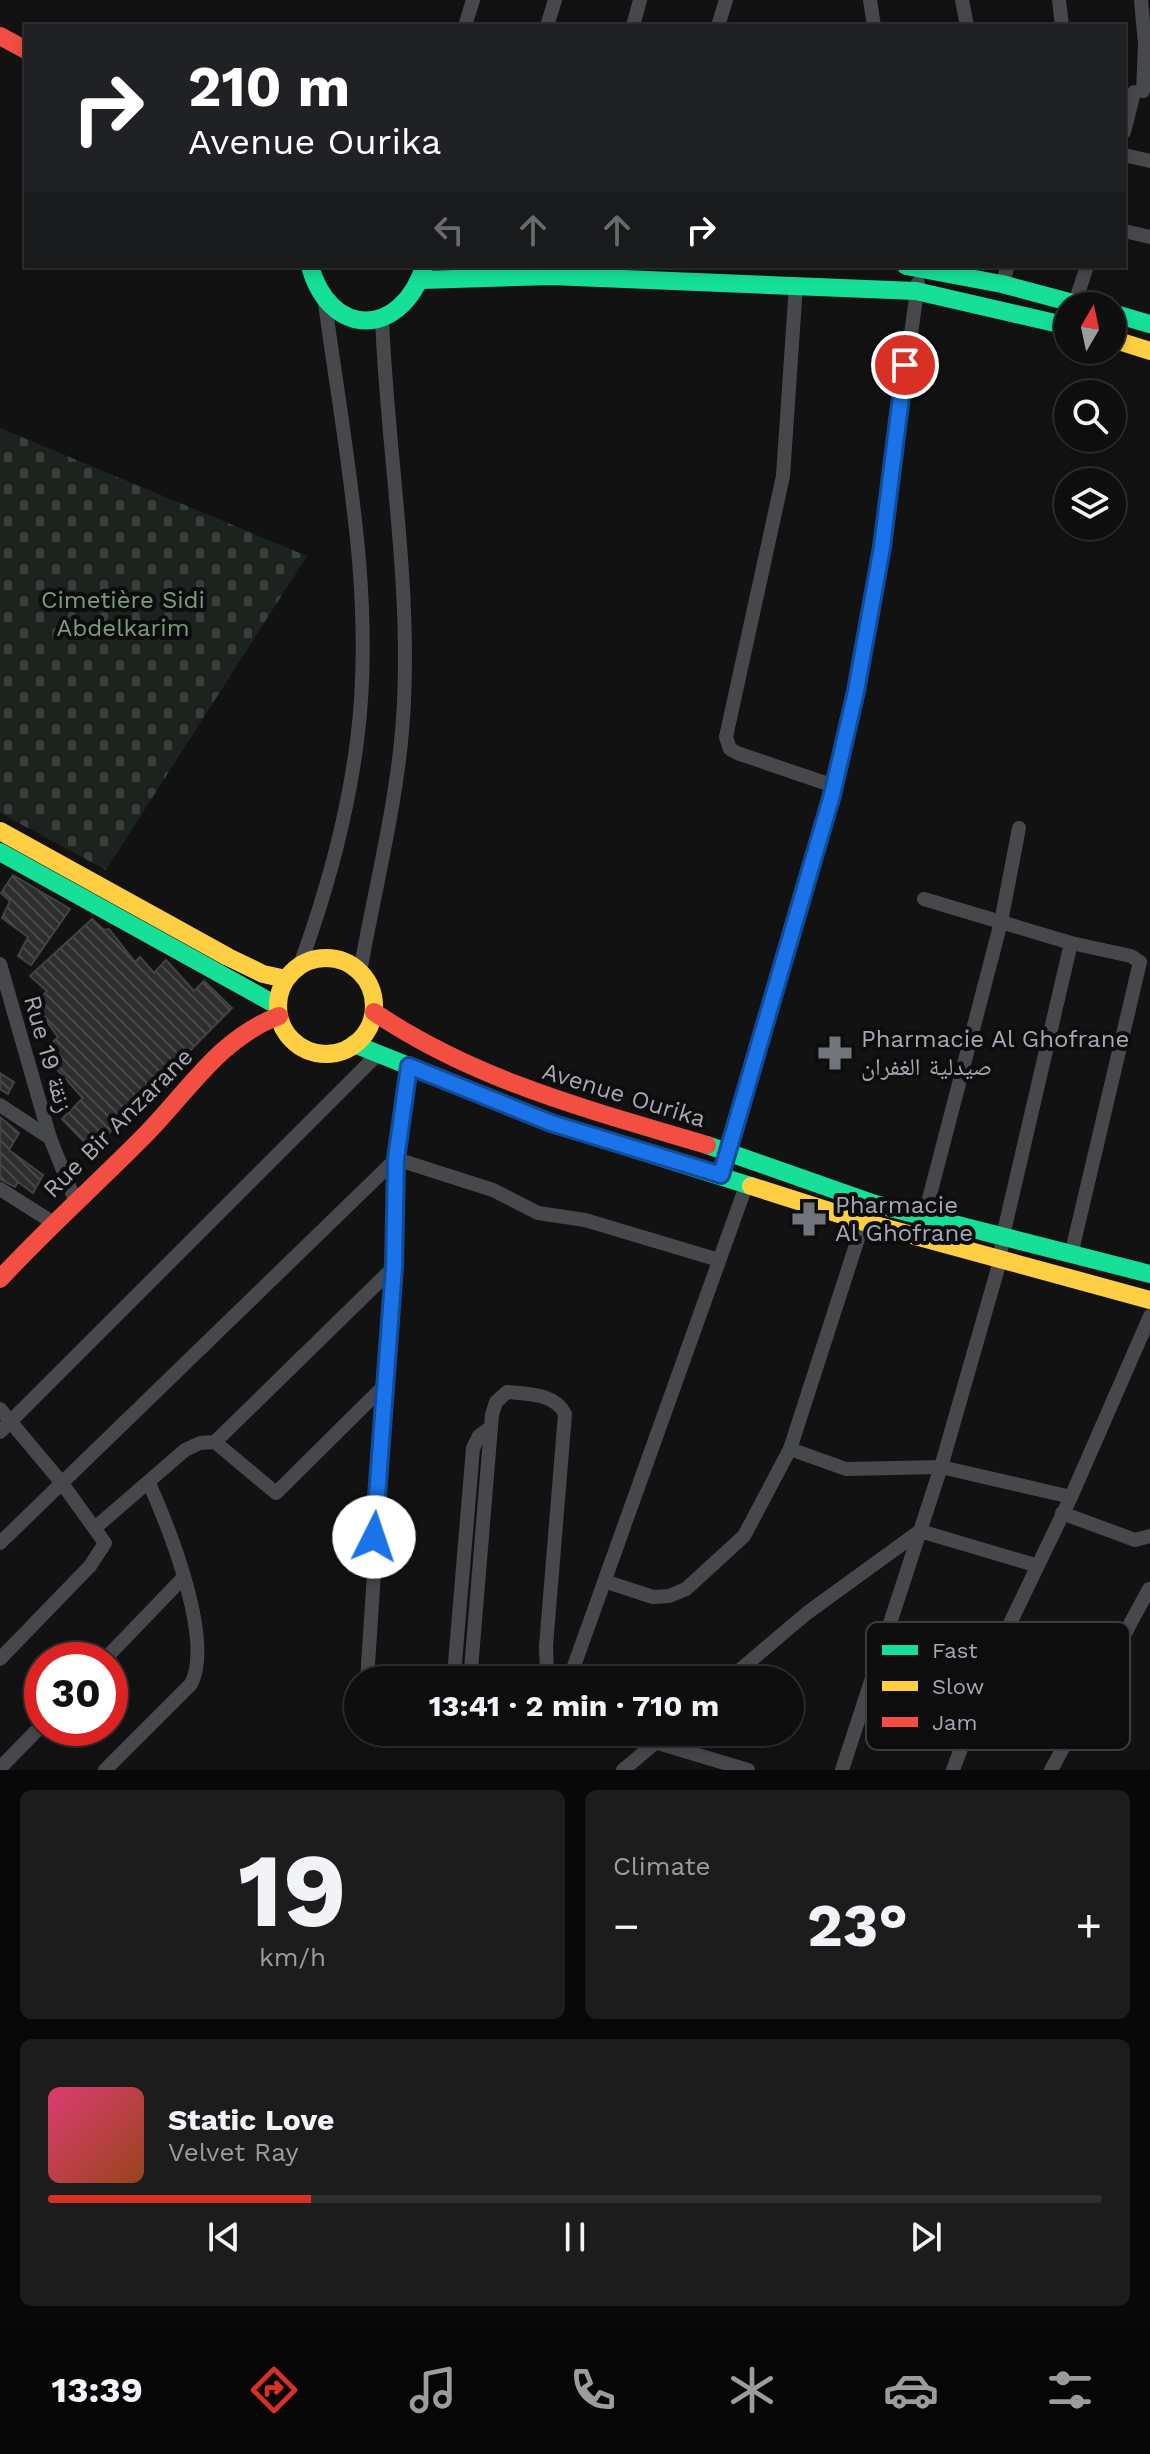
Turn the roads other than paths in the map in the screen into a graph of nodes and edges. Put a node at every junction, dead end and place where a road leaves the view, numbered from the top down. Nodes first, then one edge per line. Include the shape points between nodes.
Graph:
1 (473, 0) edge
2 (555, 0) edge
3 (640, 0) edge
4 (726, 0) edge
5 (870, 0) edge
6 (962, 0) edge
7 (1059, 0) edge
8 (1145, 9) edge
9 (466, 24) edge
10 (548, 24) edge
11 (634, 24) edge
12 (719, 24) edge
13 (874, 24) edge
14 (967, 24) edge
15 (1062, 24) edge
16 (0, 36) edge
17 (24, 49) edge
18 (1138, 92) edge
19 (1126, 126) edge
20 (1126, 155) edge
21 (1150, 161) edge
22 (1126, 231) edge
23 (1150, 237) edge
24 (310, 268) edge
25 (916, 268) edge
26 (936, 268) edge
27 (1087, 268) edge
28 (423, 273) edge
29 (1005, 275) edge
30 (796, 285) junction
31 (916, 291) junction
32 (1082, 292) edge
33 (1054, 295) edge
34 (325, 303) junction
35 (1126, 317) edge
36 (382, 319) junction
37 (1054, 323) edge
38 (1150, 324) edge
39 (1126, 343) edge
40 (1150, 351) edge
41 (834, 786) junction
42 (1019, 828) dead end
43 (0, 831) edge
44 (0, 852) edge
45 (924, 899) dead end
46 (1001, 922) junction
47 (1071, 943) junction
48 (300, 965) junction
49 (0, 967) edge
50 (360, 972) junction
51 (286, 979) junction
52 (279, 1011) junction
53 (374, 1012) junction
54 (354, 1044) junction
55 (379, 1053) junction
56 (409, 1066) junction
57 (0, 1105) edge
58 (50, 1138) junction
59 (729, 1151) junction
60 (396, 1159) junction
61 (721, 1175) junction
62 (747, 1183) junction
63 (0, 1189) edge
64 (75, 1200) junction
65 (870, 1202) junction
66 (924, 1218) junction
67 (52, 1222) junction
68 (864, 1222) junction
69 (1002, 1240) junction
70 (1071, 1255) junction
71 (719, 1260) junction
72 (1000, 1261) junction
73 (394, 1267) junction
74 (1150, 1274) edge
75 (0, 1279) edge
76 (1150, 1300) edge
77 (1150, 1316) edge
78 (384, 1386) junction
79 (0, 1409) edge
80 (5, 1426) edge
81 (490, 1428) junction
82 (215, 1442) junction
83 (790, 1449) junction
84 (941, 1467) junction
85 (61, 1482) junction
86 (149, 1483) junction
87 (1071, 1497) junction
88 (1062, 1513) junction
89 (96, 1527) junction
90 (920, 1531) junction
91 (1150, 1536) edge
92 (0, 1543) edge
93 (1035, 1565) junction
94 (182, 1579) junction
95 (607, 1582) junction
96 (1149, 1589) edge
97 (890, 1622) edge
98 (1010, 1622) edge
99 (1130, 1624) edge
100 (121, 1642) edge
101 (0, 1659) edge
102 (368, 1666) edge
103 (547, 1666) edge
104 (574, 1666) edge
105 (745, 1666) edge
106 (866, 1696) edge
107 (24, 1744) edge
108 (651, 1746) edge
109 (669, 1746) edge
110 (960, 1750) edge
111 (1062, 1750) edge
112 (5, 1765) edge
113 (105, 1770) edge
114 (623, 1770) edge
115 (748, 1770) edge
116 (842, 1770) edge
117 (953, 1770) edge
118 (1051, 1770) edge

1 - 9 street
2 - 10 street
3 - 11 street
4 - 12 street
5 - 13 street
6 - 14 street
7 - 15 street
8 - 18 street
16 - 17 street
18 - 19 street
20 - 21 street
22 - 23 street
24 - 34 street
25 - 31 street
26 - 29 street
27 - 32 street
28 - 30 street
28 - 36 street via 407,305
29 - 33 street
30 - 31 street
30 - 41 street via 783,476 726,737 737,753
31 - 37 street
31 - 41 street via 870,619
34 - 36 street via 342,316
34 - 48 street via 361,600 360,697 338,856
35 - 38 street
36 - 50 street via 386,414 406,599 404,702 383,867
39 - 40 street
41 - 59 street
42 - 46 street
43 - 51 street via 228,957
44 - 52 street
45 - 46 street
46 - 47 street
46 - 66 street
47 - 69 street
47 - 70 street via 1131,956 1141,967
48 - 50 street via 332,958
48 - 51 street
49 - 58 street, Rue 19 زنقة
50 - 53 street via 374,998
51 - 52 street
52 - 54 street via 296,1043 309,1050 325,1054
52 - 64 street, Rue Bir Anzarane via 234,1041
53 - 54 street
53 - 59 street, Avenue Ourika via 403,1035 505,1083
54 - 55 street, Avenue Ourika
55 - 56 street, Avenue Ourika
55 - 80 street
56 - 60 street
56 - 61 street, Avenue Ourika via 551,1123
57 - 58 street
58 - 64 street, Rue 19 زنقة
59 - 61 street
59 - 65 street, Avenue Ourika
60 - 71 street via 493,1190 538,1213 585,1220
60 - 73 street
60 - 85 street
61 - 62 street, Avenue Ourika
62 - 68 street, Avenue Ourika
62 - 71 street
63 - 67 street
64 - 67 street, Rue Bir Anzarane
65 - 66 street, Avenue Ourika
65 - 68 street
66 - 69 street, Avenue Ourika
67 - 75 street, Rue Bir Anzarane
68 - 72 street, Avenue Ourika
68 - 83 street
69 - 70 street, Avenue Ourika
69 - 72 street
70 - 74 street, Avenue Ourika
71 - 95 street
72 - 76 street, Avenue Ourika
72 - 84 street
73 - 78 street
73 - 82 street
77 - 87 street
78 - 82 street via 276,1493
78 - 102 street
79 - 80 street
80 - 85 street
81 - 81 street via 475,1442 469,1477 454,1669 458,1679 467,1678 471,1669
81 - 103 street via 496,1402 507,1392 548,1398 565,1414
82 - 86 street via 185,1450
83 - 84 street via 846,1469
83 - 95 street via 744,1536 686,1589 653,1597
84 - 87 street
84 - 90 street
85 - 89 street
85 - 92 street
86 - 89 street
86 - 94 street
87 - 88 street
88 - 91 street via 1135,1540
88 - 93 street
89 - 101 street via 105,1543 102,1552
90 - 93 street
90 - 97 street
90 - 105 street
93 - 98 street
94 - 100 street
94 - 113 street via 200,1645 198,1670 191,1684
95 - 104 street
96 - 99 street
106 - 116 street
107 - 112 street
108 - 114 street
109 - 115 street
110 - 117 street
111 - 118 street

